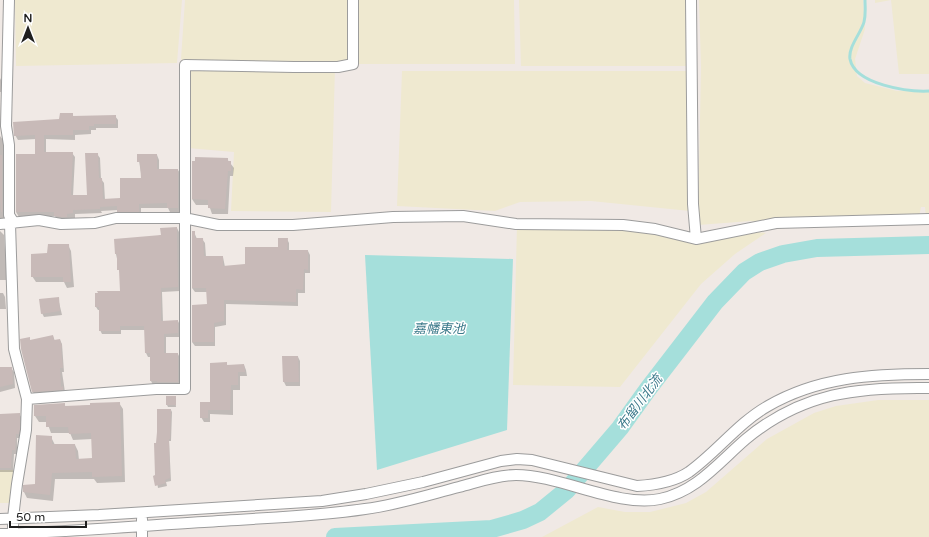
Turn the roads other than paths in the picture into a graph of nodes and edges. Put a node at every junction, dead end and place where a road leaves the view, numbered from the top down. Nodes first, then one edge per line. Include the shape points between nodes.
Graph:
1 (9, 0) edge
2 (353, 0) edge
3 (691, 0) edge
4 (184, 218) junction
5 (929, 219) edge
6 (8, 224) edge
7 (696, 239) junction
8 (929, 374) edge
9 (929, 388) edge
10 (27, 399) junction
11 (141, 512) junction
12 (13, 518) junction
13 (0, 519) edge
14 (142, 532) edge
15 (0, 534) edge
16 (13, 535) edge

1 - 6 street via 6,126 9,145
2 - 4 street via 353,64 338,67 185,65
3 - 7 street via 693,204
4 - 6 street via 116,218 95,223 61,224 39,220
4 - 7 street via 218,226 293,226 393,217 463,216 516,224 623,225 655,229
4 - 10 street via 185,389
5 - 7 street via 776,223
6 - 10 street via 14,349
8 - 11 street via 851,377 803,389 746,420 688,472 652,485 637,486 532,460 517,459 423,482 336,499
9 - 14 street via 851,391 804,404 768,422 706,477 687,490 658,499 637,500 552,480 515,475 366,509
10 - 12 street via 26,430 16,484
11 - 12 street
11 - 14 street
12 - 13 street
12 - 16 street
14 - 16 street
15 - 16 street

